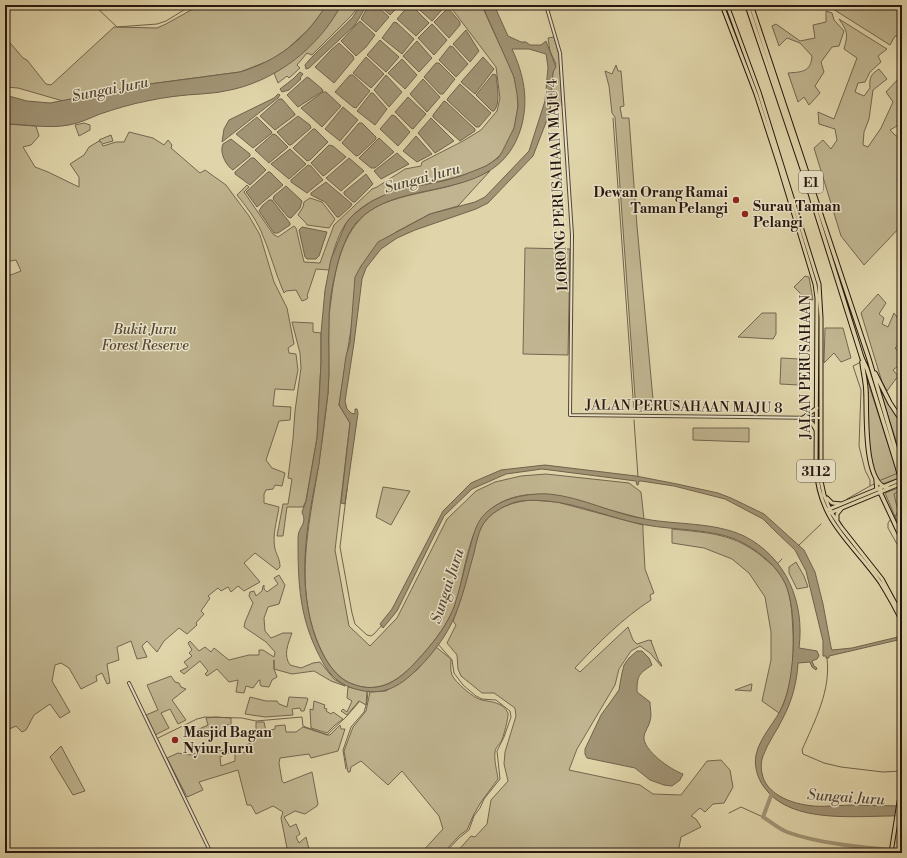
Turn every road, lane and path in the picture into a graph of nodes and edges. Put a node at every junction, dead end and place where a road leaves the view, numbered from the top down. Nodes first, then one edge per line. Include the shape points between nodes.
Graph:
1 (546, 5) edge
2 (722, 5) edge
3 (727, 5) edge
4 (747, 5) edge
5 (751, 5) edge
6 (862, 358) junction
7 (869, 359) junction
8 (817, 408) junction
9 (570, 415) joint
10 (803, 418) junction
11 (817, 418) junction
12 (821, 418) junction
13 (902, 421) edge
14 (816, 431) junction
15 (900, 470) edge
16 (902, 479) edge
17 (902, 484) edge
18 (888, 488) joint
19 (880, 490) junction
20 (824, 495) junction
21 (843, 505) junction
22 (828, 512) junction
23 (838, 523) junction
24 (902, 539) edge
25 (902, 616) edge
26 (902, 622) edge
27 (129, 683) dead end
28 (902, 782) edge
29 (211, 853) edge
30 (891, 853) edge

1 - 9 street, LORONG PERUSAHAAN MAJU 4 via 560,53 572,234
2 - 8 main road, JALAN PERUSAHAAN / 3112 via 756,94 815,284
3 - 12 main road, JALAN PERUSAHAAN via 760,92 819,284
4 - 6 highway, E1
5 - 7 highway, E1
6 - 15 highway, E1
6 - 19 highway via 868,452
7 - 13 highway
7 - 15 highway, E1
8 - 10 main road
8 - 11 main road, JALAN PERUSAHAAN / 3112
9 - 10 street, JALAN PERUSAHAAN MAJU 8
10 - 11 street, JALAN PERUSAHAAN MAJU 8
10 - 14 main road via 812,423
11 - 12 street, JALAN PERUSAHAAN MAJU 8
11 - 14 main road, JALAN PERUSAHAAN / 3112
12 - 20 main road, JALAN PERUSAHAAN via 821,481
14 - 22 main road, JALAN PERUSAHAAN / 3112 via 817,481
15 - 17 highway, E1, bridge
16 - 19 main road
17 - 18 main road
18 - 19 highway
19 - 21 main road
19 - 24 highway
20 - 21 main road via 832,503
20 - 22 main road, JALAN PERUSAHAAN / 3112
21 - 22 main road
21 - 23 main road via 837,514
22 - 23 main road, JALAN PERUSAHAAN / 3112
22 - 26 main road, JALAN PERUSAHAAN / 3112 via 837,529 887,593
23 - 25 main road, JALAN PERUSAHAAN / 3112 via 882,580
27 - 29 street
28 - 30 main road

